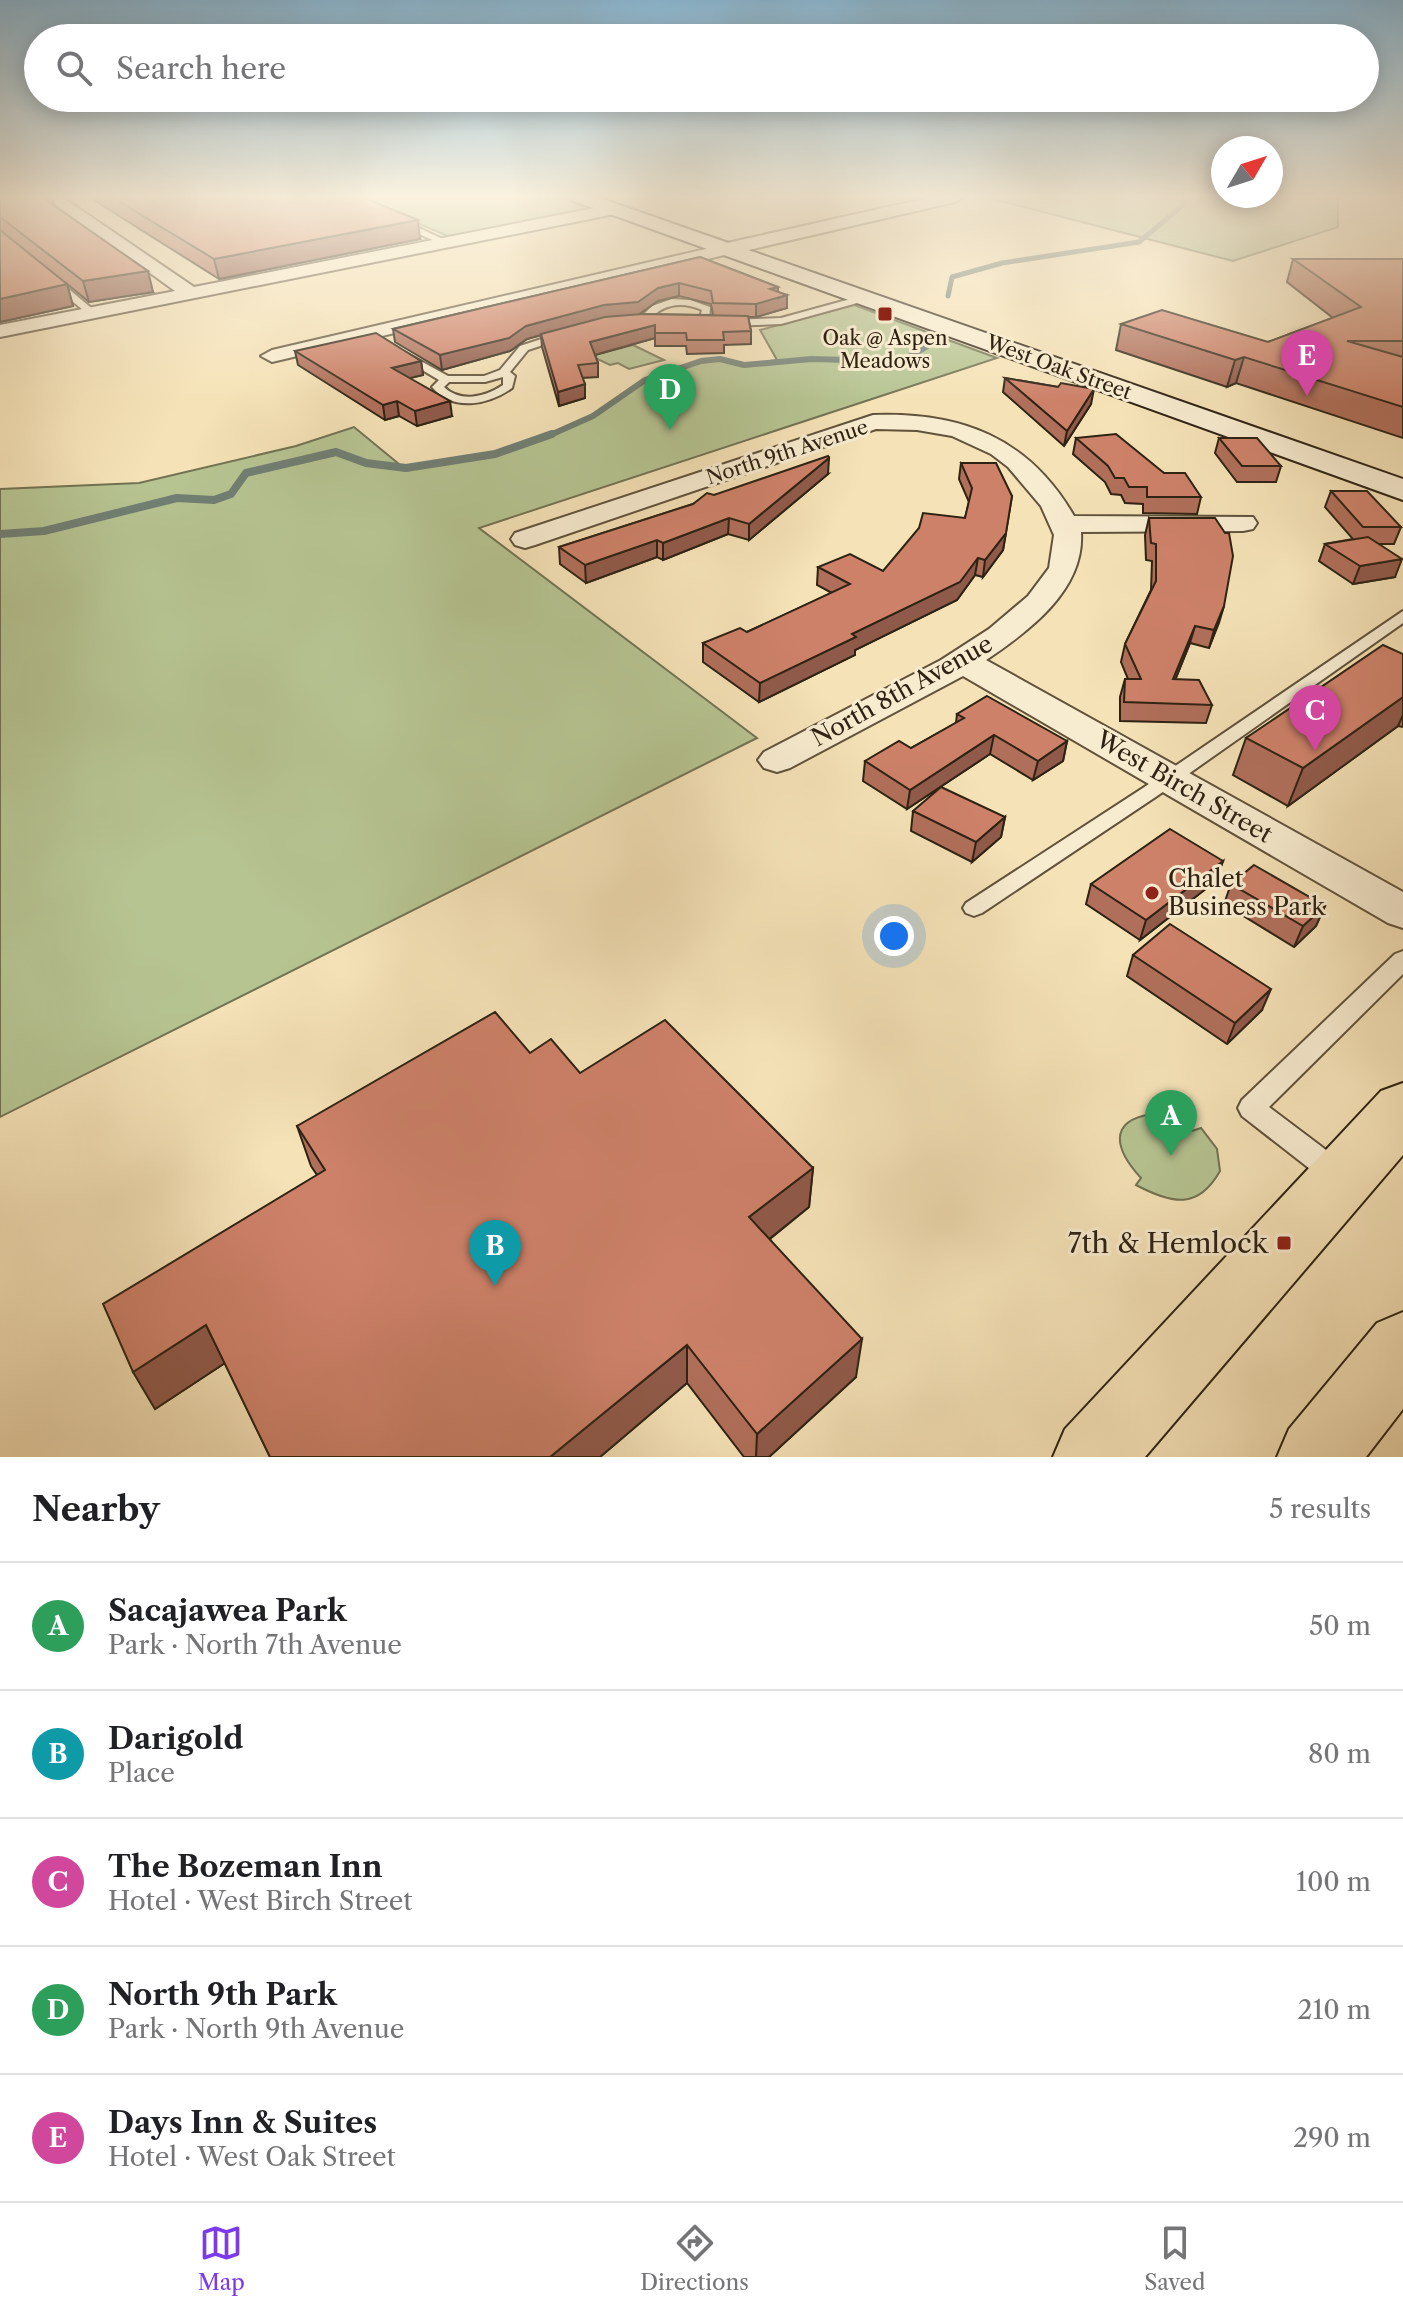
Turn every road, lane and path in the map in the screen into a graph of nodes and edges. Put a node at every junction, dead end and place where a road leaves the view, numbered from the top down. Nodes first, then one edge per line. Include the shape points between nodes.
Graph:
1 (150, 265) edge
2 (334, 265) edge
3 (664, 265) edge
4 (772, 265) edge
5 (45, 273) edge
6 (191, 293) junction
7 (865, 298) junction
8 (92, 313) junction
9 (642, 321) junction
10 (662, 321) edge
11 (630, 322) edge
12 (690, 322) edge
13 (704, 322) junction
14 (0, 331) edge
15 (580, 331) edge
16 (395, 351) edge
17 (272, 356) dead end
18 (504, 372) junction
19 (446, 379) junction
20 (1403, 490) edge
21 (1243, 523) dead end
22 (1064, 524) junction
23 (525, 539) dead end
24 (1403, 616) edge
25 (964, 662) junction
26 (777, 760) dead end
27 (1169, 779) junction
28 (974, 908) dead end
29 (1403, 912) edge
30 (1403, 960) edge
31 (1403, 1110) edge
32 (1343, 1178) junction
33 (1403, 1349) edge
34 (1112, 1450) edge
35 (1317, 1457) edge

1 - 6 street
2 - 6 street
3 - 17 street via 375,338
4 - 7 main road, West Oak Street
5 - 8 lane
6 - 8 street
7 - 13 lane via 781,321
7 - 20 main road, West Oak Street
8 - 14 street
9 - 10 lane
9 - 11 lane
9 - 13 lane via 655,306 680,302 707,309
12 - 13 lane
15 - 18 lane via 524,348
16 - 19 lane
18 - 19 lane via 485,379
18 - 19 lane via 508,386 475,399 442,393 438,387
21 - 22 street
22 - 23 street, North 9th Avenue via 1020,462 947,425 905,420 873,422
22 - 25 street, North 8th Avenue via 1069,537 1061,577 1018,624
24 - 27 lane
25 - 26 street, North 8th Avenue
25 - 27 street, West Birch Street
27 - 28 lane
27 - 29 street, West Birch Street
30 - 32 lane via 1251,1108
31 - 32 main road
32 - 34 main road
33 - 35 main road

